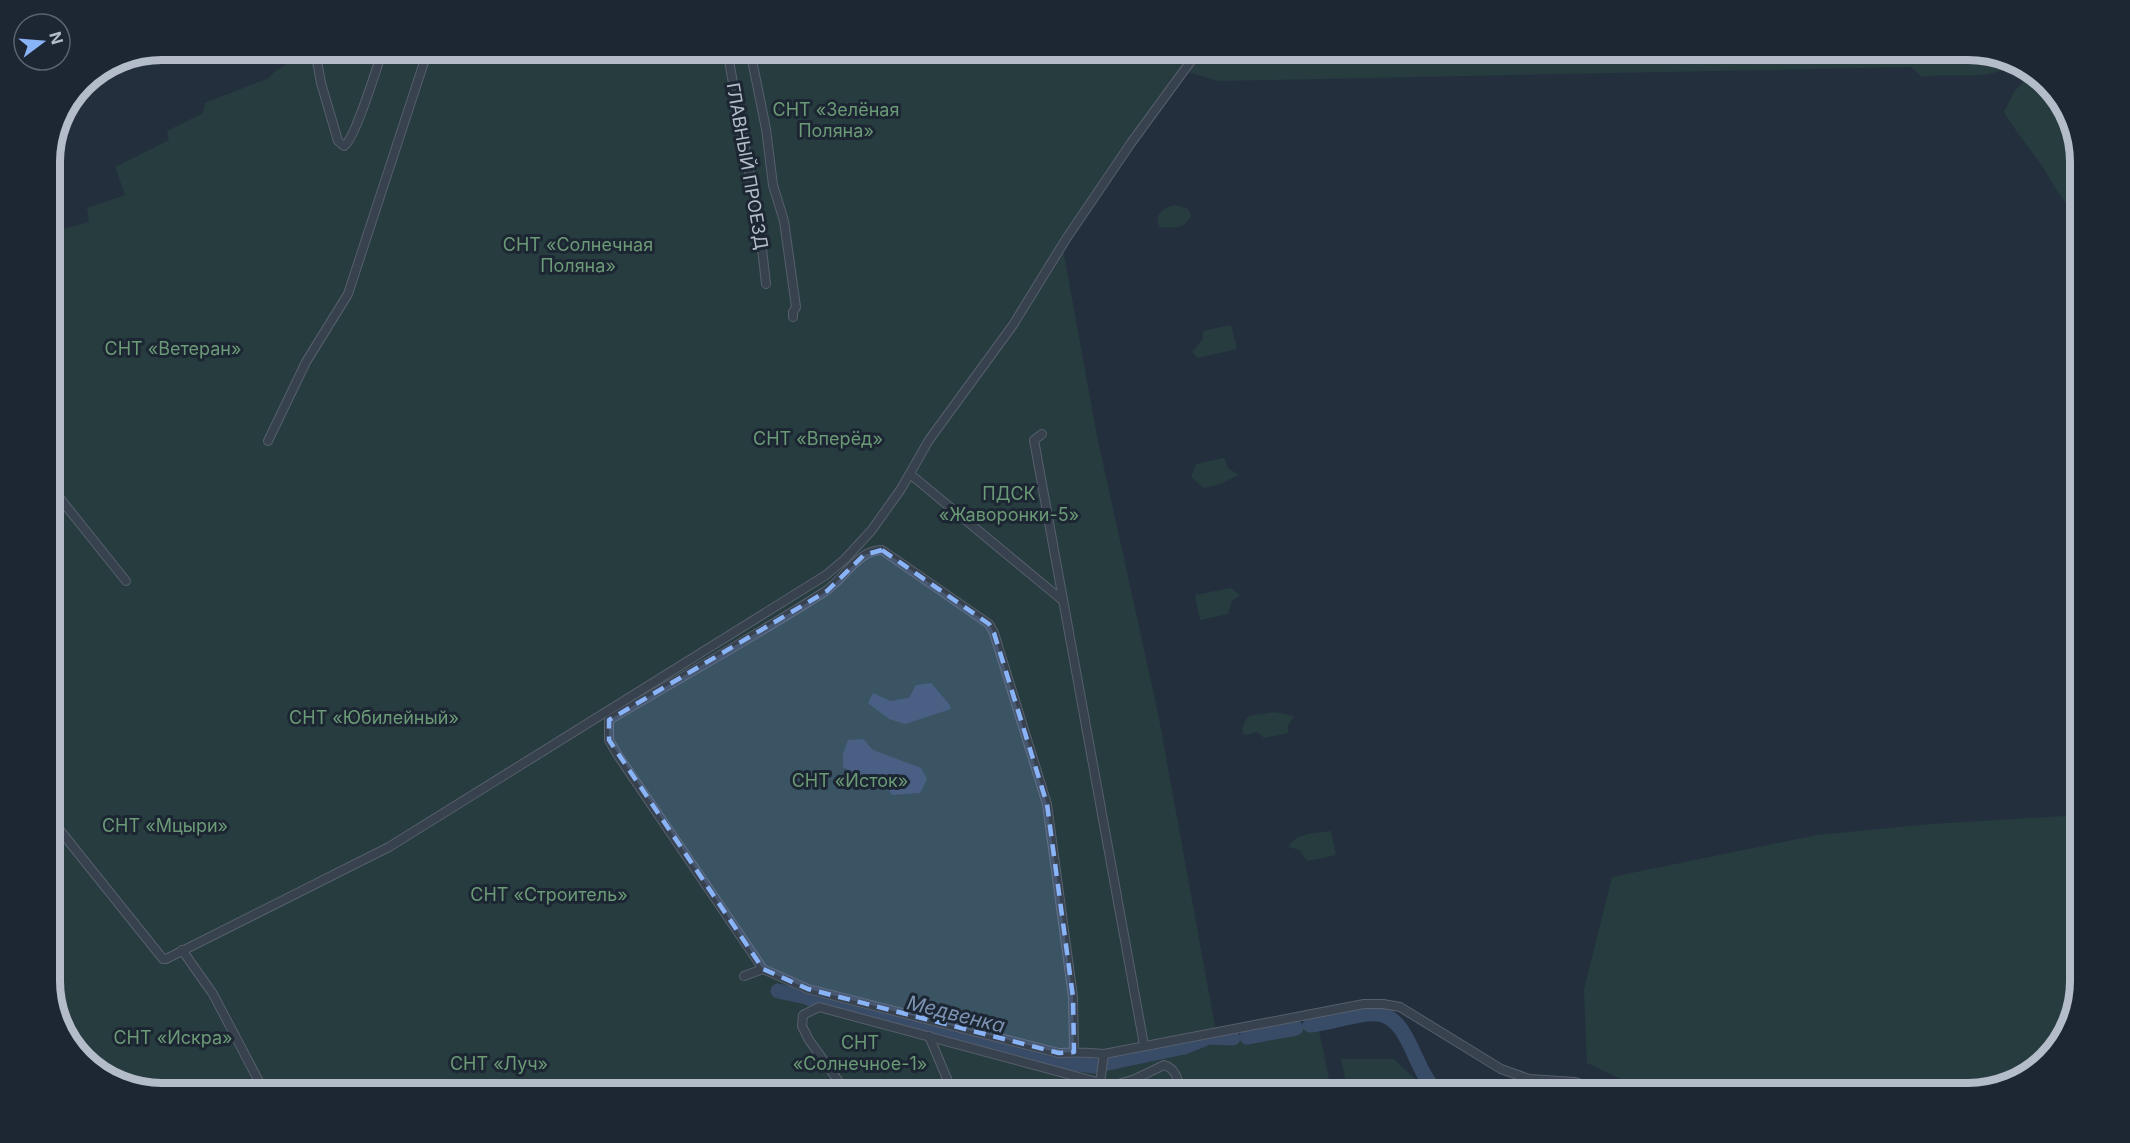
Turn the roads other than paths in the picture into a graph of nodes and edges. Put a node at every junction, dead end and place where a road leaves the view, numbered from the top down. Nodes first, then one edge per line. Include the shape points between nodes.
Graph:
1 (317, 60) edge
2 (379, 60) edge
3 (425, 60) edge
4 (729, 60) edge
5 (752, 60) edge
6 (1191, 60) edge
7 (766, 284) dead end
8 (794, 317) dead end
9 (1042, 434) dead end
10 (268, 441) dead end
11 (909, 474) junction
12 (60, 498) edge
13 (126, 581) dead end
14 (1062, 600) junction
15 (60, 830) edge
16 (183, 950) junction
17 (763, 969) junction
18 (744, 976) dead end
19 (928, 1036) junction
20 (1144, 1045) junction
21 (1074, 1052) junction
22 (1104, 1054) junction
23 (259, 1083) edge
24 (839, 1083) edge
25 (947, 1083) edge
26 (1100, 1083) joint
27 (1122, 1083) edge
28 (1178, 1083) edge
29 (1578, 1083) edge

1 - 2 street via 338,141 344,146 350,141
3 - 10 street via 348,294 306,362
4 - 7 street, ГЛАВНЫЙ ПРОЕЗД
5 - 8 street via 773,185 786,230
6 - 11 street
9 - 14 street via 1034,440
11 - 14 street
11 - 16 street via 871,531 825,575 388,847
12 - 13 street
14 - 20 street
15 - 16 street via 163,959
16 - 23 street via 213,994
17 - 18 street
17 - 21 street via 808,989 1059,1053
17 - 21 street via 617,754 609,740 609,720 827,591 864,555 882,550 989,624 994,633 1047,804 1073,997
19 - 24 street via 819,1007 803,1015 802,1026 809,1040
19 - 25 street
19 - 26 street
20 - 22 street
20 - 29 street via 1364,1004 1383,1004 1400,1007 1501,1069 1529,1079
21 - 22 street
22 - 26 street
27 - 28 street via 1164,1065 1175,1072

